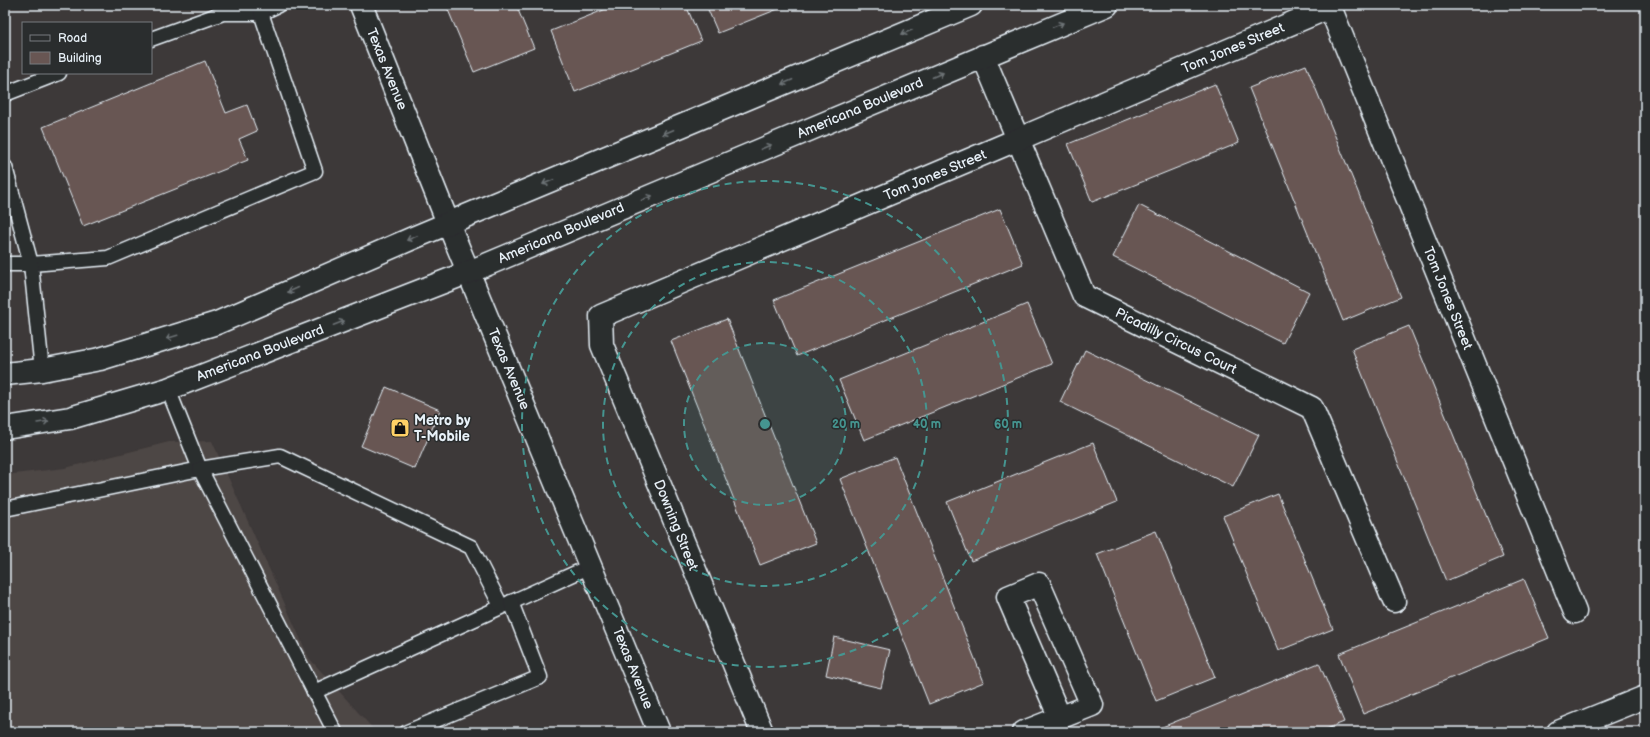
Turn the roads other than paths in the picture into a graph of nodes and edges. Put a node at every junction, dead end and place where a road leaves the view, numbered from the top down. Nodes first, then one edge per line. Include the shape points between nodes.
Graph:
1 (278, 5) edge
2 (361, 5) edge
3 (971, 5) edge
4 (1107, 5) edge
5 (261, 13) junction
6 (152, 39) edge
7 (983, 56) junction
8 (56, 74) edge
9 (5, 94) edge
10 (1018, 140) junction
11 (5, 167) edge
12 (448, 224) junction
13 (5, 264) edge
14 (31, 264) junction
15 (469, 272) junction
16 (601, 316) joint
17 (42, 370) junction
18 (5, 374) edge
19 (168, 389) junction
20 (5, 428) edge
21 (200, 469) junction
22 (5, 509) edge
23 (590, 566) junction
24 (1394, 601) dead end
25 (506, 604) junction
26 (1574, 612) dead end
27 (314, 692) junction
28 (1645, 697) edge
29 (1060, 718) junction
30 (335, 732) edge
31 (406, 732) edge
32 (659, 732) edge
33 (762, 732) edge
34 (1024, 732) edge
35 (1558, 732) edge

1 - 5 lane
2 - 12 street, Texas Avenue
3 -> 12 street
7 -> 4 street, Americana Boulevard
5 - 6 lane via 223,13
5 - 14 lane via 316,171 108,258
7 - 10 street, Picadilly Circus Court
15 -> 7 street, Americana Boulevard
8 - 9 lane
10 - 16 street, Tom Jones Street
10 - 24 street, Picadilly Circus Court via 1084,296 1312,408
10 - 26 street, Tom Jones Street via 1330,7
11 - 14 lane
12 - 15 street, Texas Avenue
12 -> 17 street via 217,323 100,359
13 - 14 lane
14 - 17 lane
19 -> 15 street, Americana Boulevard
15 - 23 street, Texas Avenue
16 - 33 street, Downing Street via 602,345
17 - 18 street
20 -> 19 street, Americana Boulevard via 70,418
19 - 21 lane
21 - 22 lane
21 - 25 lane via 280,456 471,547
21 - 27 lane
23 - 25 lane
23 - 32 street, Texas Avenue
25 - 27 lane
25 - 31 lane via 540,676
27 - 30 lane
28 - 35 street
29 - 29 street via 1092,705 1039,584 1008,597
29 - 34 street

